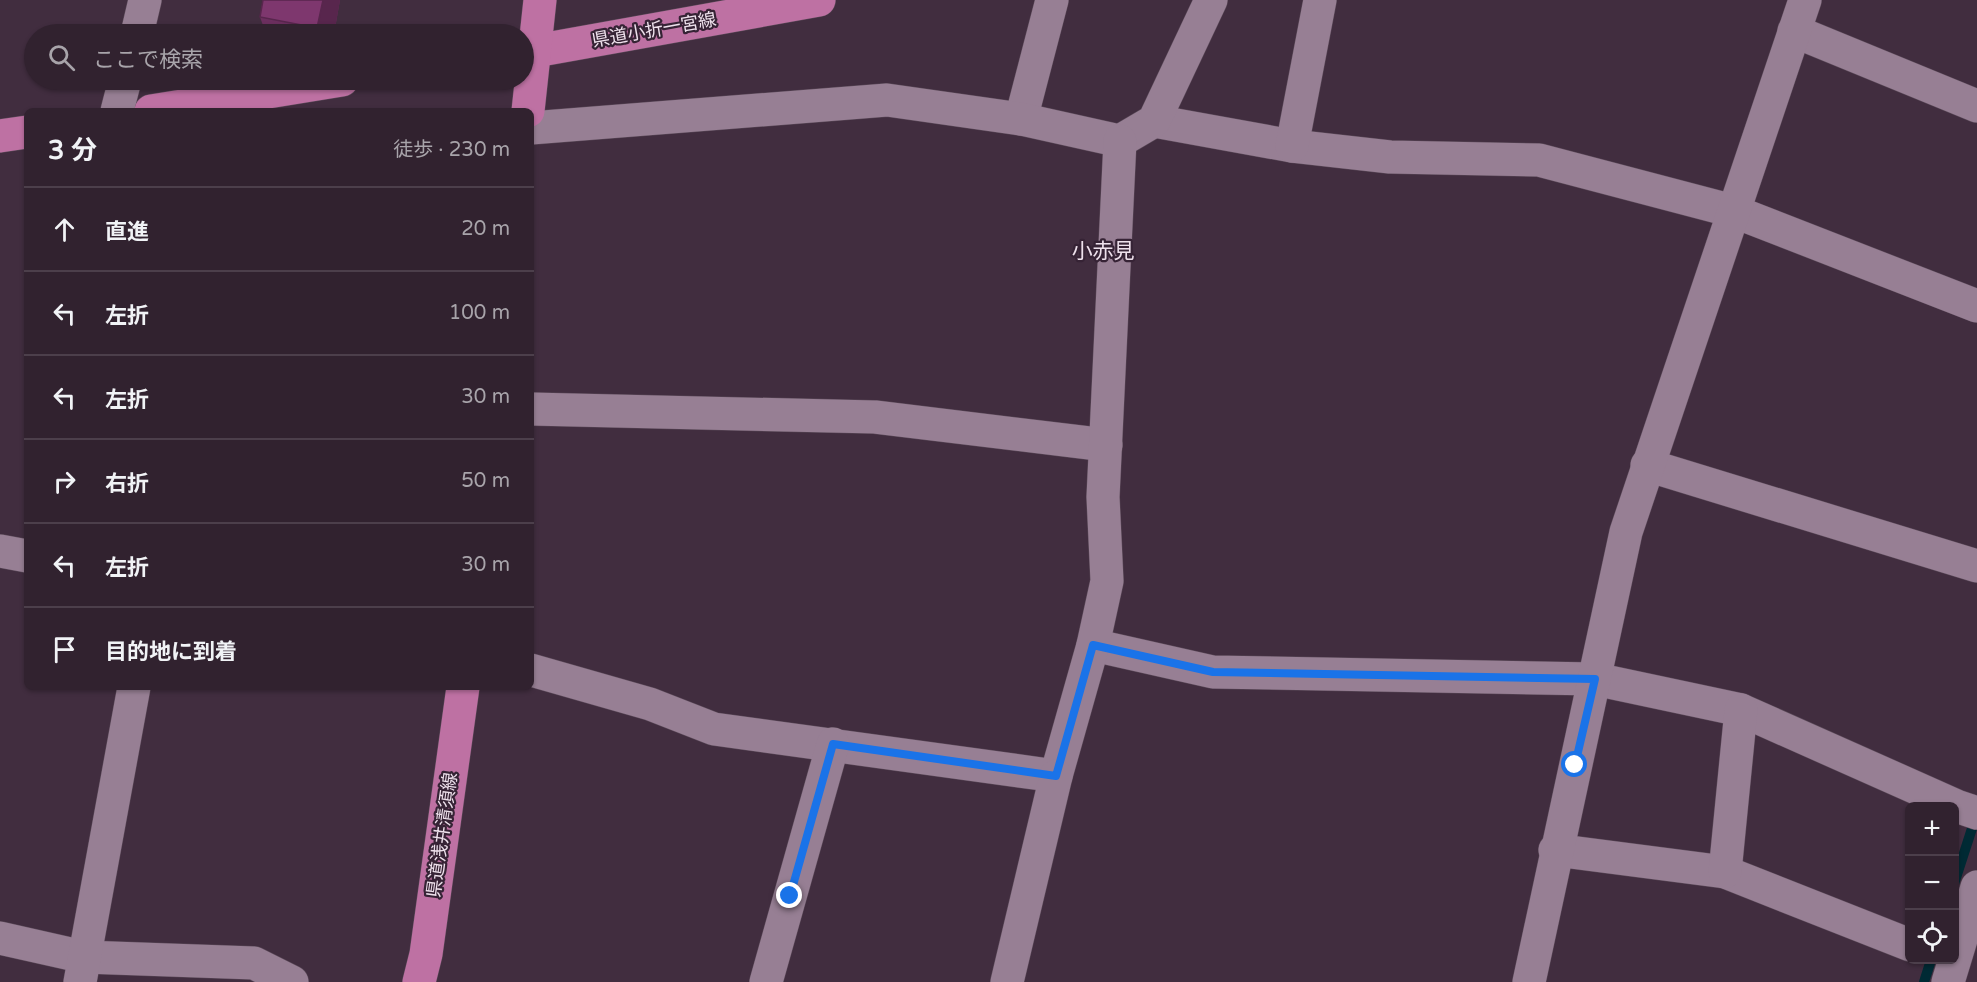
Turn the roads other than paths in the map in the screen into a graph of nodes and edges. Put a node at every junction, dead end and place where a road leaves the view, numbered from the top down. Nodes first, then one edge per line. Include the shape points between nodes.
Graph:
1 (146, 0) edge
2 (540, 0) edge
3 (819, 0) edge
4 (1052, 0) edge
5 (1211, 0) edge
6 (1320, 0) edge
7 (1805, 0) edge
8 (139, 24) edge
9 (534, 28) edge
10 (1794, 31) junction
11 (534, 51) edge
12 (122, 90) edge
13 (301, 90) edge
14 (528, 90) edge
15 (251, 102) edge
16 (1977, 106) edge
17 (118, 108) edge
18 (184, 108) edge
19 (528, 108) edge
20 (1021, 119) junction
21 (1154, 122) junction
22 (534, 128) edge
23 (24, 132) edge
24 (0, 136) edge
25 (1120, 141) junction
26 (1292, 146) junction
27 (1733, 211) junction
28 (1977, 306) edge
29 (534, 409) edge
30 (1106, 445) junction
31 (1647, 465) junction
32 (0, 551) edge
33 (24, 555) edge
34 (1977, 566) edge
35 (1093, 645) junction
36 (534, 671) edge
37 (1595, 679) junction
38 (133, 690) edge
39 (463, 690) edge
40 (1741, 710) junction
41 (833, 744) junction
42 (1056, 776) junction
43 (1968, 810) edge
44 (1555, 850) junction
45 (1725, 872) junction
46 (1977, 887) edge
47 (0, 938) edge
48 (1905, 943) edge
49 (82, 969) edge
50 (292, 982) edge
51 (419, 982) edge
52 (766, 982) edge
53 (1007, 982) edge
54 (1529, 982) edge
55 (1948, 982) edge

1 - 8 street
2 - 9 main road
3 - 11 main road, 県道小折一宮線
4 - 20 street
5 - 21 street
6 - 26 street
7 - 10 street
10 - 16 street
10 - 27 street
12 - 17 street
13 - 15 main road
14 - 19 main road
15 - 18 main road
20 - 22 street via 887,100
20 - 25 street
21 - 25 street
21 - 26 street
23 - 24 main road
25 - 30 street
26 - 27 street via 1390,157 1539,160
27 - 28 street
27 - 31 street
29 - 30 street via 875,417
30 - 35 street via 1103,497 1107,581
31 - 34 street
31 - 37 street via 1626,532
32 - 33 street
35 - 37 street via 1213,672
35 - 42 street
36 - 41 street via 650,704 714,729
37 - 40 street
37 - 44 street
38 - 49 street
39 - 51 main road, 県道浅井清須線
40 - 43 street
40 - 45 street
41 - 42 street
41 - 52 street
42 - 53 street
44 - 45 street
44 - 54 street
45 - 48 street
46 - 55 street
47 - 49 street
49 - 50 street via 254,963

